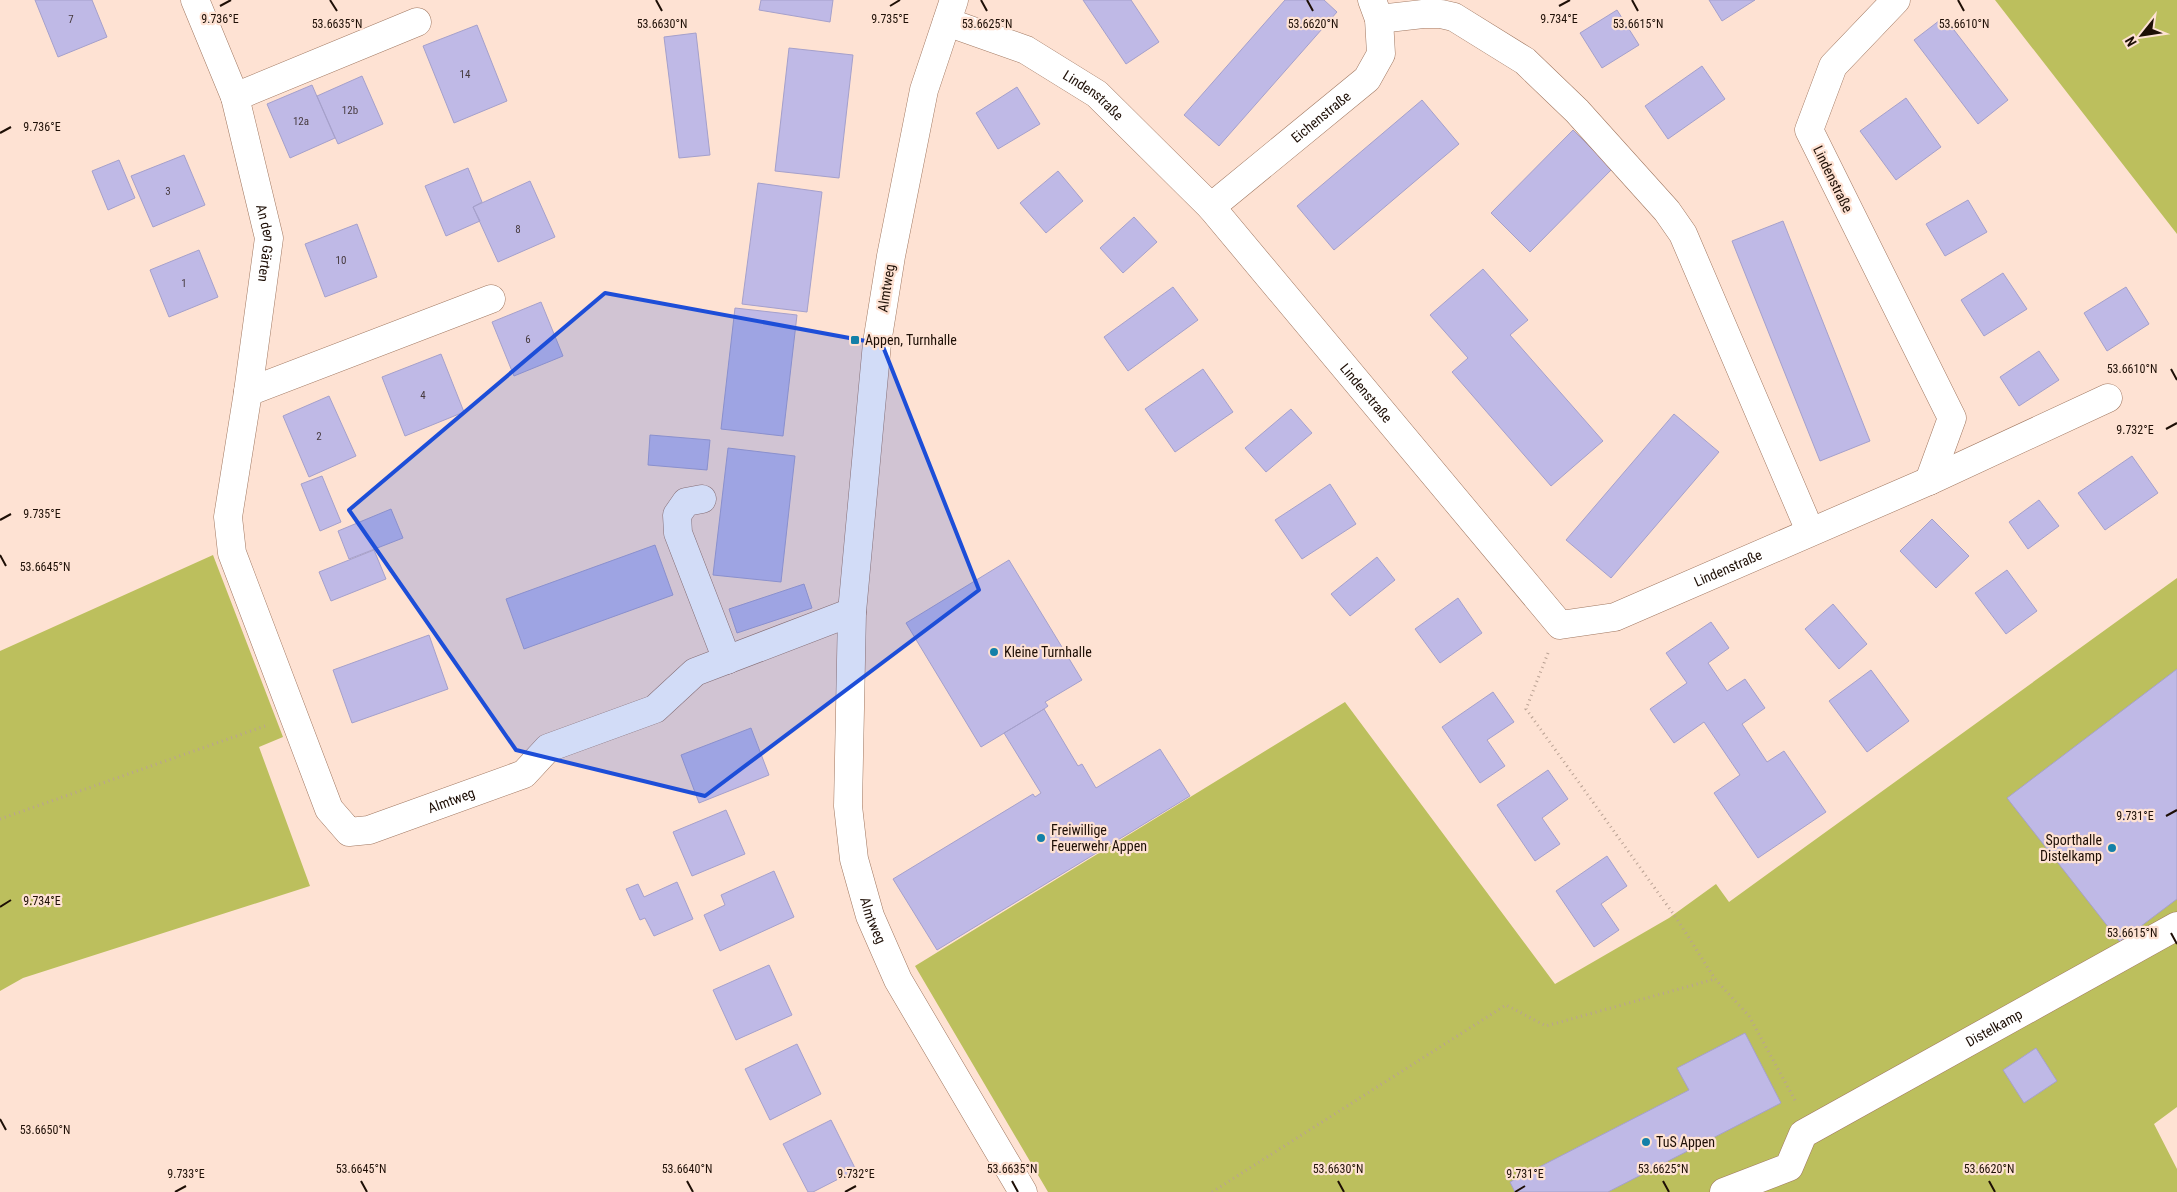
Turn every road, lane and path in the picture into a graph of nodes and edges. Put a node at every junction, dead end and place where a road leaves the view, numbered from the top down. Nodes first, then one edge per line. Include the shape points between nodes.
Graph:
1 (194, 0) edge
2 (1896, 0) edge
3 (1447, 7) edge
4 (1376, 9) edge
5 (950, 11) edge
6 (417, 22) dead end
7 (235, 97) junction
8 (1211, 206) junction
9 (491, 299) dead end
10 (248, 392) junction
11 (2108, 398) dead end
12 (1928, 480) junction
13 (702, 499) dead end
14 (228, 517) joint
15 (1810, 532) junction
16 (852, 612) junction
17 (1560, 624) junction
18 (727, 660) junction
19 (294, 716) junction
20 (0, 819) edge
21 (2177, 926) edge
22 (1715, 979) junction
23 (1811, 1130) junction
24 (1023, 1192) edge
25 (1212, 1192) edge
26 (1724, 1192) edge

1 - 7 street, An den Gärten
2 - 12 street, Lindenstraße via 1834,66 1809,130 1952,418
3 - 4 street
3 - 15 street via 1454,17 1525,61 1577,111 1677,223
4 - 8 street, Eichenstraße via 1381,54 1367,79
5 - 8 street, Lindenstraße via 1026,50 1098,94
5 - 16 street, Almtweg via 924,90 883,305
6 - 7 street
7 - 10 street, An den Gärten via 268,238
8 - 17 street, Lindenstraße
9 - 10 street
10 - 14 street, An den Gärten
11 - 12 street, Lindenstraße
12 - 15 street, Lindenstraße
13 - 18 street via 686,502 677,516 678,533
14 - 19 street, Almtweg via 232,553
15 - 17 street, Lindenstraße via 1615,617
16 - 18 street, Almtweg
16 - 24 street, Almtweg via 848,806 854,859 870,916 898,980
17 - 22 path via 1526,709 1677,919
18 - 19 street, Almtweg via 696,672 655,709 548,748 524,774 369,830 349,832 329,809
19 - 20 path
21 - 23 street, Distelkamp
22 - 23 path via 1749,1016
22 - 25 path via 1546,1026 1506,1005
23 - 26 street via 1803,1134 1789,1167

